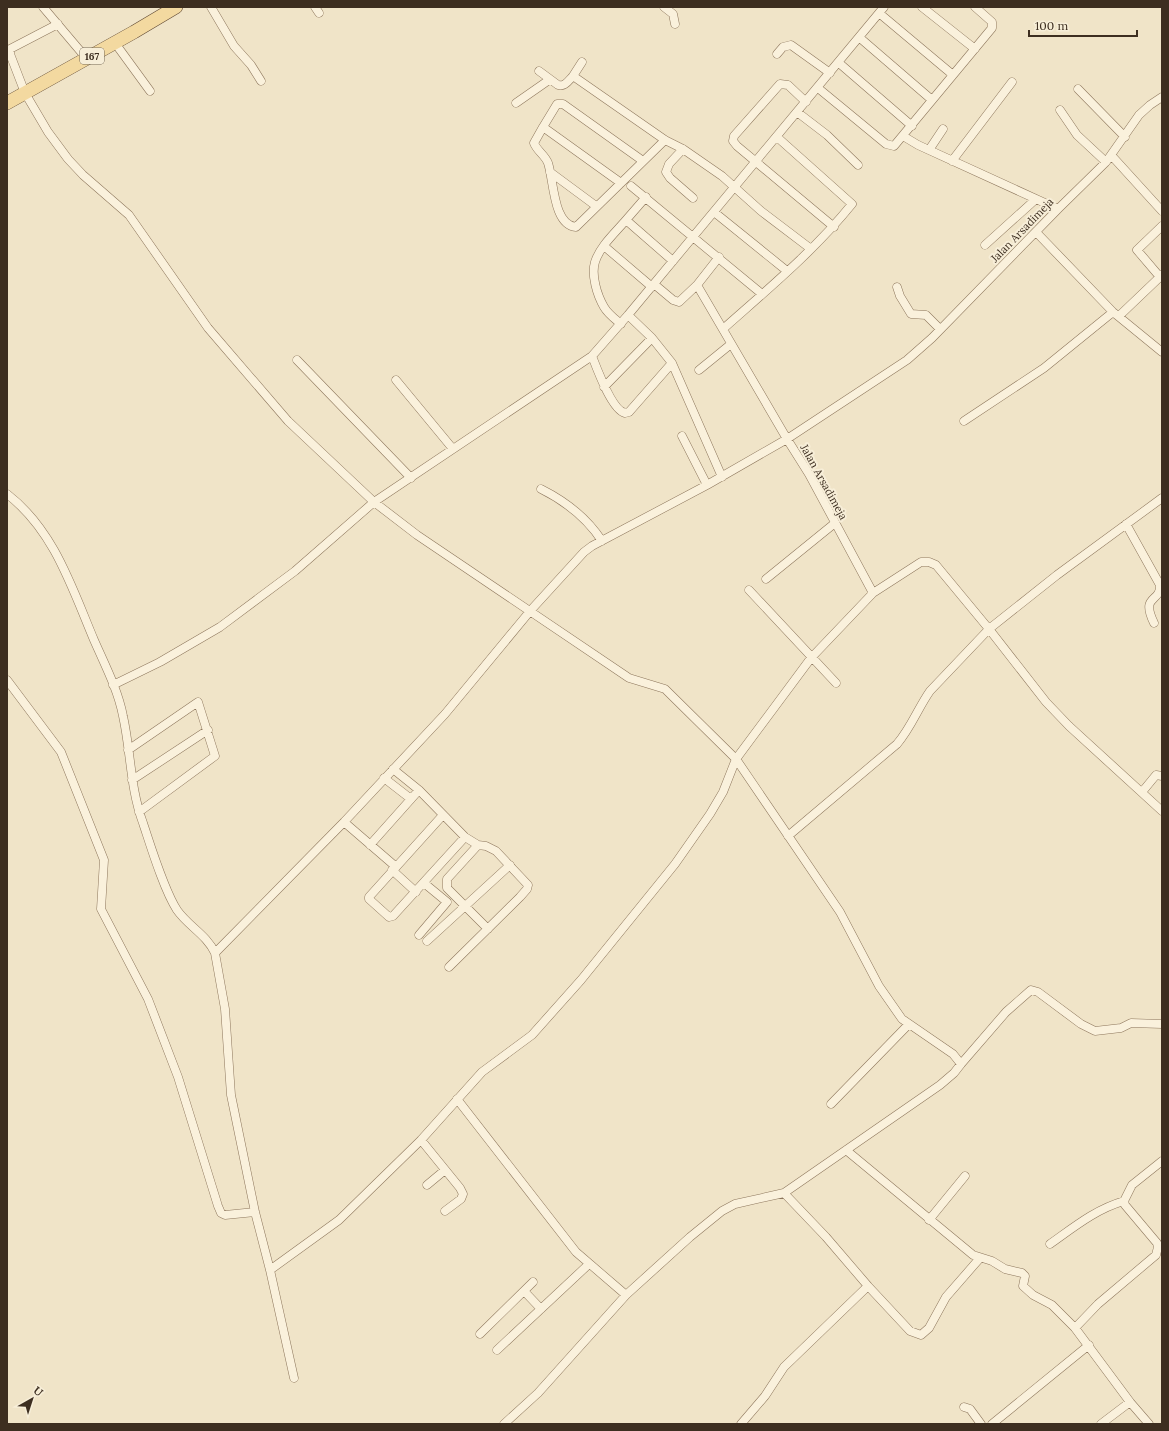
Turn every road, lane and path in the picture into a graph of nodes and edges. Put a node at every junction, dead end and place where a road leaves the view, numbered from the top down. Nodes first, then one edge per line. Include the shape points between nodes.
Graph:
1 (44, 7) edge
2 (176, 7) edge
3 (211, 7) edge
4 (664, 7) edge
5 (922, 7) edge
6 (975, 7) edge
7 (881, 10) edge
8 (58, 24) junction
9 (675, 24) dead end
10 (860, 38) junction
11 (115, 43) junction
12 (975, 49) junction
13 (777, 54) dead end
14 (87, 59) junction
15 (582, 62) dead end
16 (839, 63) junction
17 (539, 70) dead end
18 (830, 73) junction
19 (953, 75) junction
20 (572, 76) junction
21 (549, 80) junction
22 (261, 81) dead end
23 (1012, 82) dead end
24 (818, 88) junction
25 (1078, 89) dead end
26 (150, 92) dead end
27 (25, 93) junction
28 (1162, 97) edge
29 (932, 100) junction
30 (806, 102) junction
31 (7, 103) edge
32 (516, 103) dead end
33 (1060, 110) dead end
34 (797, 112) junction
35 (912, 126) junction
36 (542, 127) junction
37 (943, 129) dead end
38 (903, 136) junction
39 (1125, 136) junction
40 (777, 137) junction
41 (665, 140) junction
42 (683, 149) junction
43 (929, 150) junction
44 (1108, 159) junction
45 (643, 161) junction
46 (952, 161) junction
47 (756, 162) junction
48 (858, 165) dead end
49 (550, 172) junction
50 (621, 182) junction
51 (631, 186) dead end
52 (735, 186) junction
53 (646, 197) junction
54 (693, 198) dead end
55 (1036, 199) junction
56 (596, 206) junction
57 (1058, 209) junction
58 (1162, 211) edge
59 (714, 212) junction
60 (626, 220) junction
61 (1162, 226) edge
62 (834, 227) junction
63 (1036, 232) junction
64 (694, 236) junction
65 (985, 245) dead end
66 (604, 246) junction
67 (811, 249) junction
68 (719, 257) junction
69 (673, 261) junction
70 (787, 271) junction
71 (1161, 276) edge
72 (653, 285) junction
73 (697, 285) junction
74 (897, 287) dead end
75 (762, 294) junction
76 (1116, 314) junction
77 (628, 315) junction
78 (621, 324) junction
79 (723, 329) junction
80 (940, 329) junction
81 (652, 338) junction
82 (731, 344) junction
83 (1162, 352) edge
84 (592, 356) junction
85 (297, 360) dead end
86 (672, 363) junction
87 (699, 370) dead end
88 (396, 380) dead end
89 (604, 387) junction
90 (964, 421) dead end
91 (682, 436) dead end
92 (788, 439) junction
93 (453, 449) junction
94 (722, 477) junction
95 (411, 478) junction
96 (707, 485) junction
97 (541, 489) dead end
98 (7, 494) edge
99 (1162, 498) edge
100 (374, 502) junction
101 (835, 523) junction
102 (1126, 524) junction
103 (602, 541) junction
104 (766, 579) dead end
105 (749, 590) dead end
106 (873, 594) junction
107 (531, 610) junction
108 (1154, 623) dead end
109 (989, 629) junction
110 (811, 658) junction
111 (7, 680) edge
112 (836, 683) dead end
113 (113, 684) junction
114 (208, 730) junction
115 (128, 750) junction
116 (736, 759) junction
117 (392, 769) junction
118 (1161, 773) edge
119 (384, 778) junction
120 (132, 780) junction
121 (419, 790) junction
122 (1142, 792) junction
123 (411, 799) junction
124 (1162, 811) edge
125 (139, 812) junction
126 (443, 815) junction
127 (344, 822) junction
128 (788, 836) junction
129 (465, 837) junction
130 (370, 845) junction
131 (478, 845) junction
132 (510, 865) junction
133 (394, 868) junction
134 (424, 883) junction
135 (416, 892) junction
136 (465, 906) junction
137 (488, 929) junction
138 (419, 935) dead end
139 (427, 941) dead end
140 (215, 953) junction
141 (449, 967) dead end
142 (1162, 1024) edge
143 (908, 1025) junction
144 (961, 1064) junction
145 (457, 1099) junction
146 (831, 1104) dead end
147 (421, 1140) junction
148 (846, 1150) junction
149 (1162, 1161) edge
150 (445, 1170) junction
151 (965, 1176) dead end
152 (427, 1185) dead end
153 (784, 1193) junction
154 (1124, 1201) junction
155 (255, 1212) junction
156 (445, 1212) dead end
157 (930, 1220) junction
158 (1050, 1244) dead end
159 (981, 1258) junction
160 (589, 1264) junction
161 (270, 1270) junction
162 (533, 1282) dead end
163 (868, 1286) junction
164 (524, 1291) junction
165 (626, 1295) junction
166 (541, 1309) junction
167 (1075, 1328) junction
168 (480, 1334) dead end
169 (1089, 1345) junction
170 (497, 1350) dead end
171 (294, 1378) dead end
172 (1130, 1402) junction
173 (964, 1407) dead end
174 (504, 1424) edge
175 (741, 1424) edge
176 (981, 1424) edge
177 (992, 1424) edge
178 (1100, 1424) edge
179 (1149, 1424) edge

1 - 8 street
2 - 11 main road, 167
3 - 22 street via 234,46
4 - 9 street via 673,14
5 - 12 street
6 - 12 street via 993,24
7 - 10 street
7 - 19 street
8 - 14 street
8 - 27 street via 10,48
10 - 16 street
10 - 29 street
11 - 14 main road, 167
11 - 26 street
12 - 19 street
13 - 18 street via 783,46 791,45
14 - 27 main road, 167
15 - 20 street
16 - 18 street
16 - 35 street
17 - 21 street
18 - 24 street
19 - 29 street
20 - 21 street via 561,86
20 - 41 street
21 - 32 street
23 - 46 street
24 - 30 street
24 - 38 street via 889,146 896,145
25 - 39 street
27 - 31 main road, 167
27 - 100 street via 48,132 68,159 129,215 208,328 288,421
28 - 39 street, Jalan Arsadimeja via 1139,115
29 - 35 street
30 - 34 street
30 - 47 street via 788,85 780,84 734,136 734,143
33 - 44 street via 1077,135
34 - 40 street
34 - 48 street
35 - 38 street
36 - 45 street via 557,104 563,104
36 - 49 street via 534,143 548,162
36 - 50 street
37 - 43 street
38 - 43 street
39 - 44 street, Jalan Arsadimeja
40 - 47 street
40 - 62 street via 852,201
41 - 42 street
41 - 45 street
42 - 52 street
42 - 54 street via 669,164 666,172
43 - 46 street
44 - 57 street, Jalan Arsadimeja
44 - 58 street
45 - 50 street
46 - 55 street
47 - 52 street
47 - 62 street
49 - 56 street
49 - 56 street via 560,214 565,223 576,227
50 - 56 street
51 - 53 street
52 - 59 street
52 - 67 street via 761,211
53 - 60 street
53 - 64 street
55 - 57 street
55 - 65 street
57 - 63 street, Jalan Arsadimeja
59 - 64 street
59 - 70 street
60 - 66 street
60 - 69 street
61 - 71 street via 1137,250
62 - 67 street
63 - 76 street
63 - 80 street, Jalan Arsadimeja
64 - 68 street
64 - 69 street
66 - 72 street
66 - 78 street via 595,263 598,292 604,307
67 - 70 street
68 - 73 street
68 - 75 street
69 - 72 street
70 - 75 street
71 - 76 street
72 - 73 street via 673,300 680,302
72 - 77 street
73 - 79 street
74 - 80 street via 912,314 926,315
75 - 79 street
76 - 83 street
76 - 90 street via 1044,368
77 - 78 street
77 - 81 street
78 - 84 street
79 - 82 street
80 - 92 street, Jalan Arsadimeja via 907,360
81 - 86 street
81 - 89 street
82 - 87 street
82 - 92 street
84 - 89 street
84 - 93 street
85 - 95 street
86 - 89 street via 629,412 619,410
86 - 94 street
88 - 93 street
91 - 96 street
92 - 94 street
92 - 101 street, Jalan Arsadimeja
93 - 95 street
94 - 96 street
95 - 100 street
96 - 103 street
97 - 103 street via 573,509
98 - 113 street via 47,537 56,552
99 - 102 street
100 - 107 street via 417,535
100 - 113 street via 295,571 220,627 160,662
101 - 104 street
101 - 106 street, Jalan Arsadimeja
102 - 108 street via 1160,585 1160,589 1148,605
102 - 109 street
103 - 107 street via 580,556
105 - 110 street
106 - 109 street via 921,562 929,562 936,565
106 - 110 street
107 - 116 street via 629,678 665,689
107 - 117 street via 445,714
109 - 122 street via 1046,702
109 - 128 street via 930,691 907,732 897,744
110 - 112 street
110 - 116 street
111 - 155 street via 61,752 104,860 101,909 148,998 178,1077 221,1213 225,1215
113 - 115 street via 123,715
114 - 115 street via 198,702
114 - 120 street
114 - 125 street via 215,756
115 - 120 street
116 - 128 street
116 - 145 street via 723,792 710,814 633,919 532,1035 482,1072
117 - 119 street
117 - 121 street
118 - 122 street
119 - 123 street
119 - 127 street
120 - 125 street
121 - 123 street
121 - 126 street
122 - 124 street
123 - 130 street
125 - 140 street via 171,899 178,911 211,944
126 - 129 street
126 - 133 street
127 - 130 street
127 - 140 street
128 - 143 street via 840,912 879,986
129 - 131 street
129 - 134 street
130 - 133 street
131 - 132 street via 491,848
131 - 136 street via 446,881 447,888
132 - 136 street
132 - 137 street via 528,886
133 - 135 street
133 - 135 street via 369,899 390,917
134 - 135 street
134 - 138 street via 447,902
136 - 137 street
136 - 139 street
137 - 141 street
140 - 155 street via 225,1010 231,1095
142 - 144 street via 1131,1023 1121,1028 1095,1031 1081,1024 1038,992 1031,990 1006,1012
143 - 144 street via 953,1054
143 - 146 street
144 - 148 street via 940,1085
145 - 147 street
145 - 160 street via 576,1252
147 - 150 street
147 - 161 street via 339,1220
148 - 153 street
148 - 157 street
149 - 154 street via 1132,1185
150 - 152 street
150 - 156 street via 463,1194 461,1199
151 - 157 street
153 - 163 street
153 - 165 street via 735,1204 722,1211
154 - 158 street via 1086,1218
154 - 167 street via 1157,1243 1158,1251
155 - 161 street
157 - 159 street via 972,1255
159 - 163 street via 941,1303 929,1328 921,1335 910,1331
159 - 167 street via 1024,1274 1023,1286 1056,1308
160 - 165 street
160 - 166 street
161 - 171 street
162 - 164 street
163 - 175 street via 784,1367 765,1396
164 - 166 street
164 - 168 street
165 - 174 street via 538,1393
166 - 170 street
167 - 169 street
169 - 172 street
169 - 177 street
172 - 178 street
172 - 179 street
173 - 176 street via 970,1409

